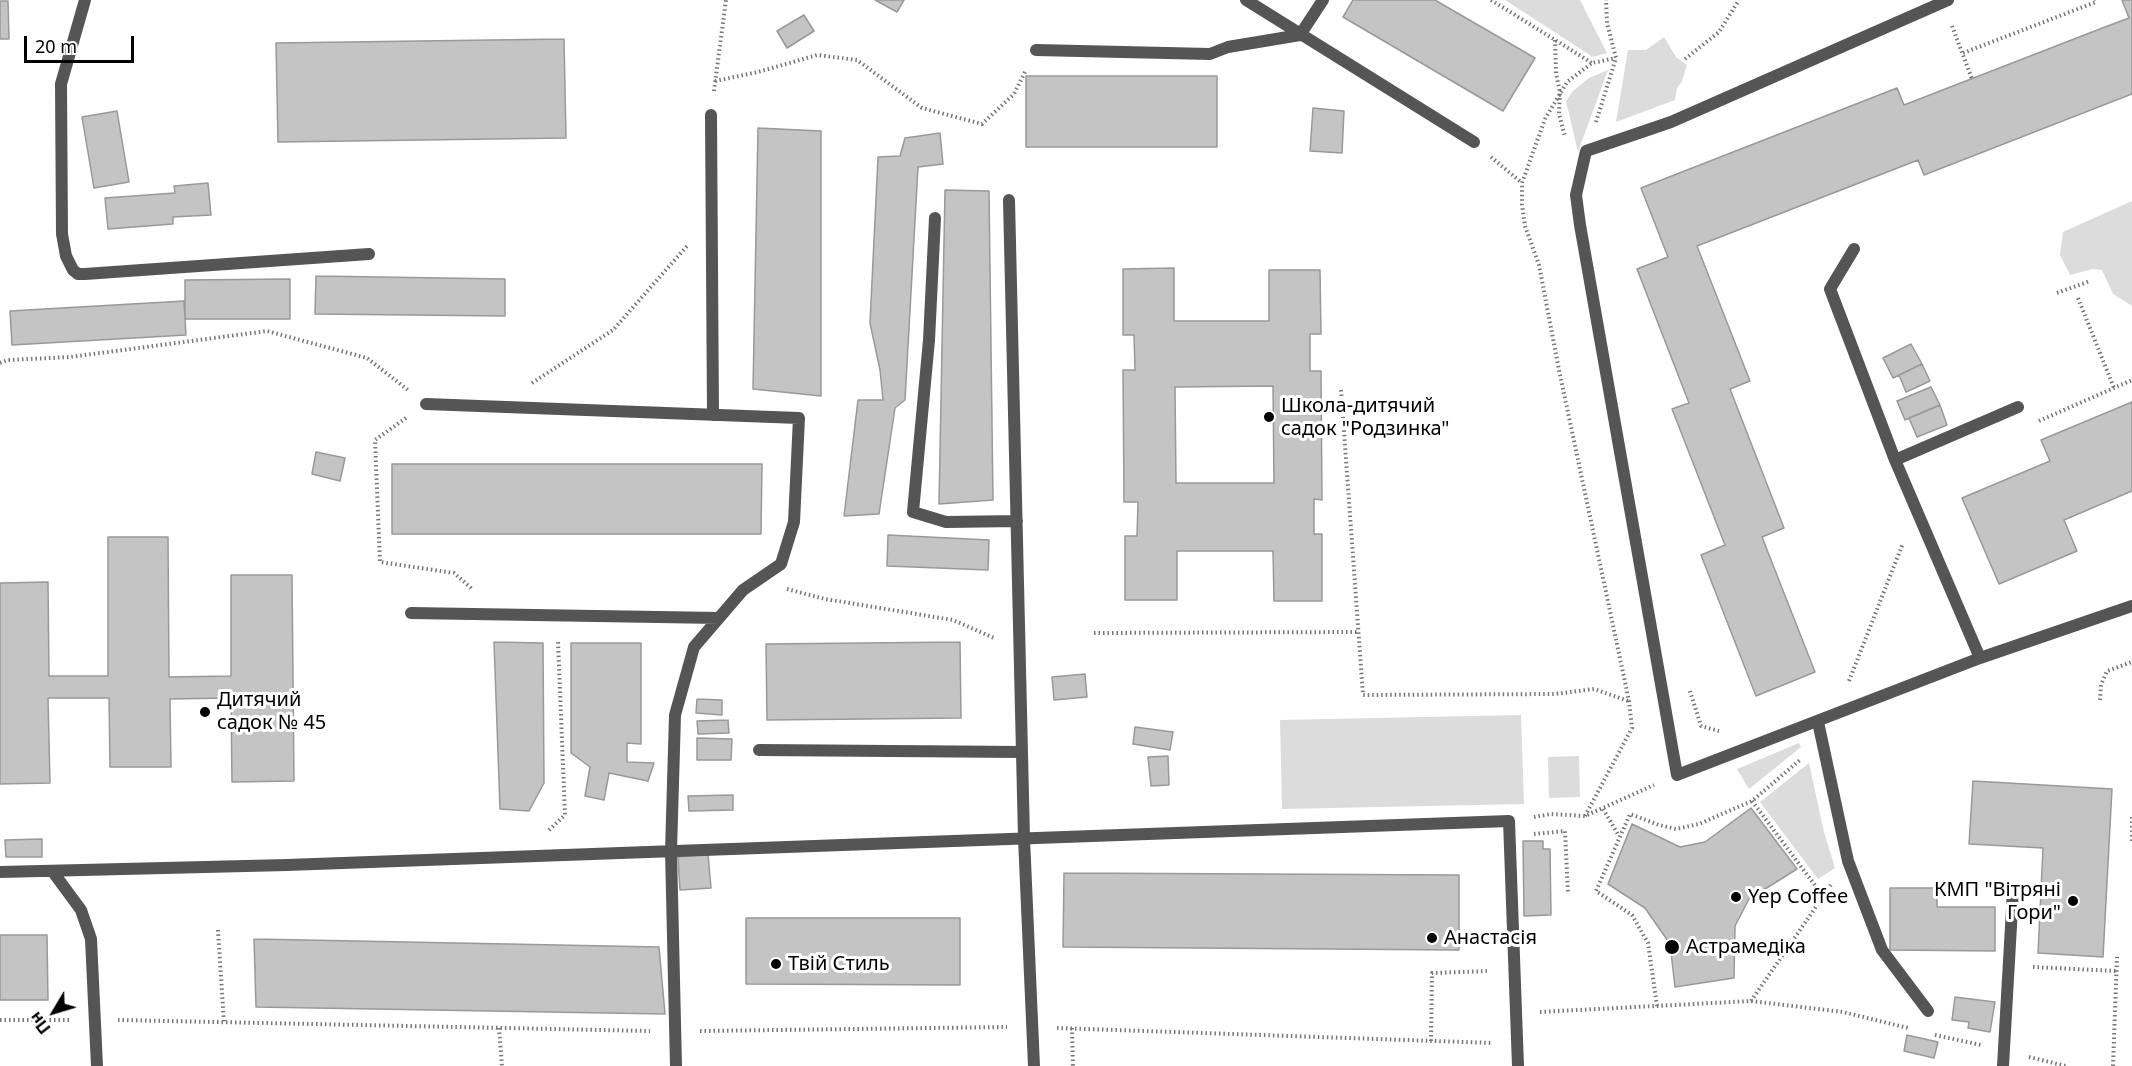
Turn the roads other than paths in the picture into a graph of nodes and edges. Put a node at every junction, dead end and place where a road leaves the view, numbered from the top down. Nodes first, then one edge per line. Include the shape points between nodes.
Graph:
1 (85, 0) edge
2 (1246, 0) edge
3 (1323, 0) edge
4 (1948, 0) edge
5 (1300, 35) junction
6 (1035, 50) road end
7 (711, 115) road end
8 (1474, 142) road end
9 (1009, 200) dead end
10 (935, 218) dead end
11 (1854, 249) dead end
12 (369, 254) dead end
13 (426, 404) road end
14 (2018, 407) dead end
15 (713, 415) junction
16 (1895, 459) junction
17 (1017, 521) junction
18 (2132, 606) edge
19 (411, 613) dead end
20 (718, 618) junction
21 (1980, 658) junction
22 (1818, 722) junction
23 (759, 750) dead end
24 (1022, 752) junction
25 (1024, 838) junction
26 (671, 851) junction
27 (0, 872) edge
28 (53, 872) junction
29 (2013, 891) dead end
30 (1928, 1011) dead end
31 (97, 1066) edge
32 (676, 1066) edge
33 (1034, 1066) edge
34 (1518, 1066) edge
35 (2003, 1066) edge

1 - 12 lane via 61,84 62,234 73,270 85,274
2 - 5 lane
3 - 5 lane
4 - 22 lane via 1671,122 1587,151 1576,195 1677,775
5 - 6 lane via 1228,47 1210,54
5 - 8 lane
7 - 15 lane
9 - 17 lane
10 - 17 lane via 929,340 913,512 946,522
11 - 16 lane via 1830,289
13 - 15 lane
14 - 16 lane
15 - 20 lane via 799,418 794,522 780,564 743,590
16 - 21 lane
17 - 24 lane
18 - 21 lane
19 - 20 lane
20 - 26 lane via 694,647 675,715
21 - 22 lane
22 - 30 lane via 1848,861 1882,950
23 - 24 lane
24 - 25 lane
25 - 26 lane
25 - 33 lane
25 - 34 lane via 1509,821
26 - 28 lane
26 - 32 lane
27 - 28 lane
28 - 31 lane via 81,910 91,939
29 - 35 lane

